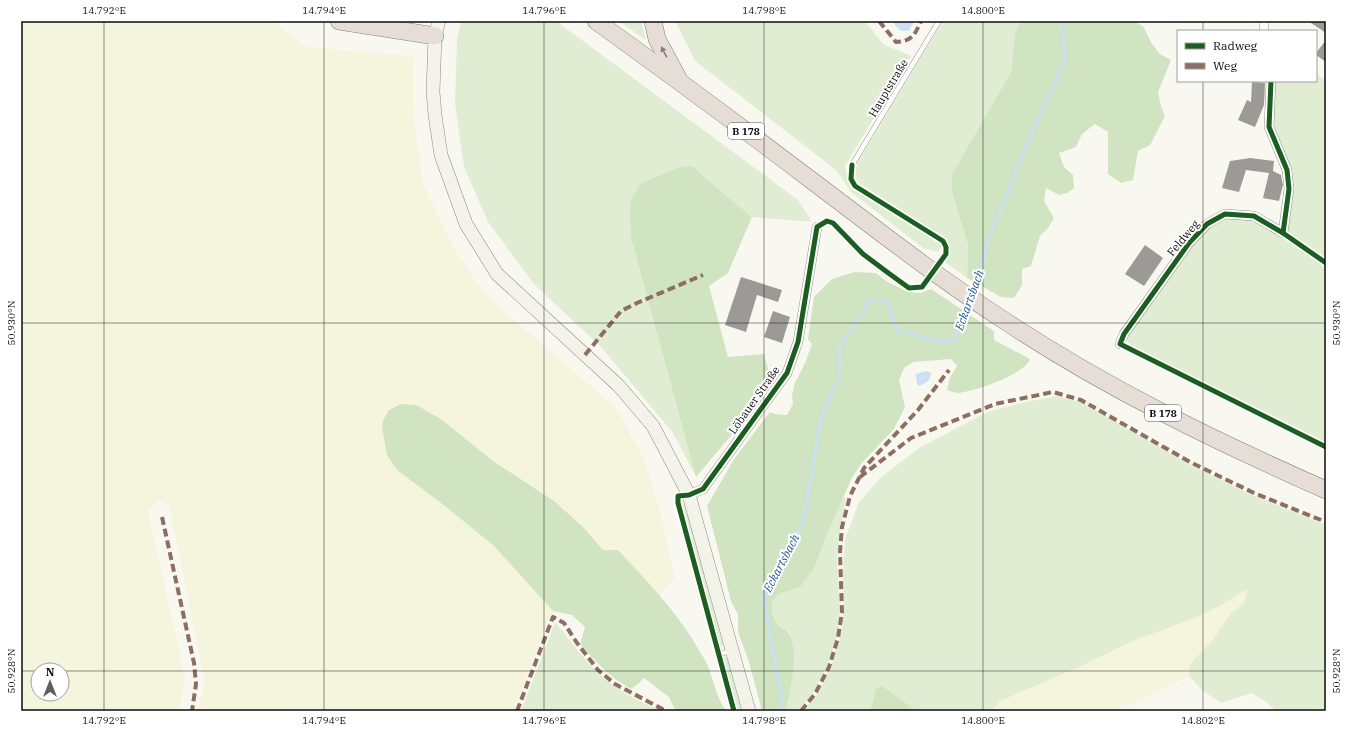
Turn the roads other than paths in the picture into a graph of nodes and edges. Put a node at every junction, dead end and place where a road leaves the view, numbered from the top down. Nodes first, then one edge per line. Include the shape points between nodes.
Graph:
1 (339, 21) edge
2 (596, 21) edge
3 (653, 21) edge
4 (939, 21) edge
5 (437, 29) edge
6 (680, 82) junction
7 (1271, 82) edge
8 (852, 165) dead end
9 (817, 227) dead end
10 (1120, 344) dead end
11 (1326, 490) edge
12 (691, 500) junction
13 (732, 650) junction
14 (718, 654) dead end
15 (749, 711) edge

1 - 5 highway
2 - 6 highway, B 178
6 -> 3 highway via 657,39
4 - 8 lane, Hauptstraße
5 - 12 main road via 434,92 440,155 466,224 497,274 619,386 653,426
6 - 11 highway, B 178 via 919,262 1006,322 1083,369 1181,423
7 - 10 street, Feldweg via 1269,127 1287,170 1289,189 1283,233 1254,216 1225,214 1207,224 1189,243 1124,334
9 - 12 street, Löbauer Straße via 798,342 787,373 703,489
12 - 13 main road
13 - 14 lane
13 - 15 main road

